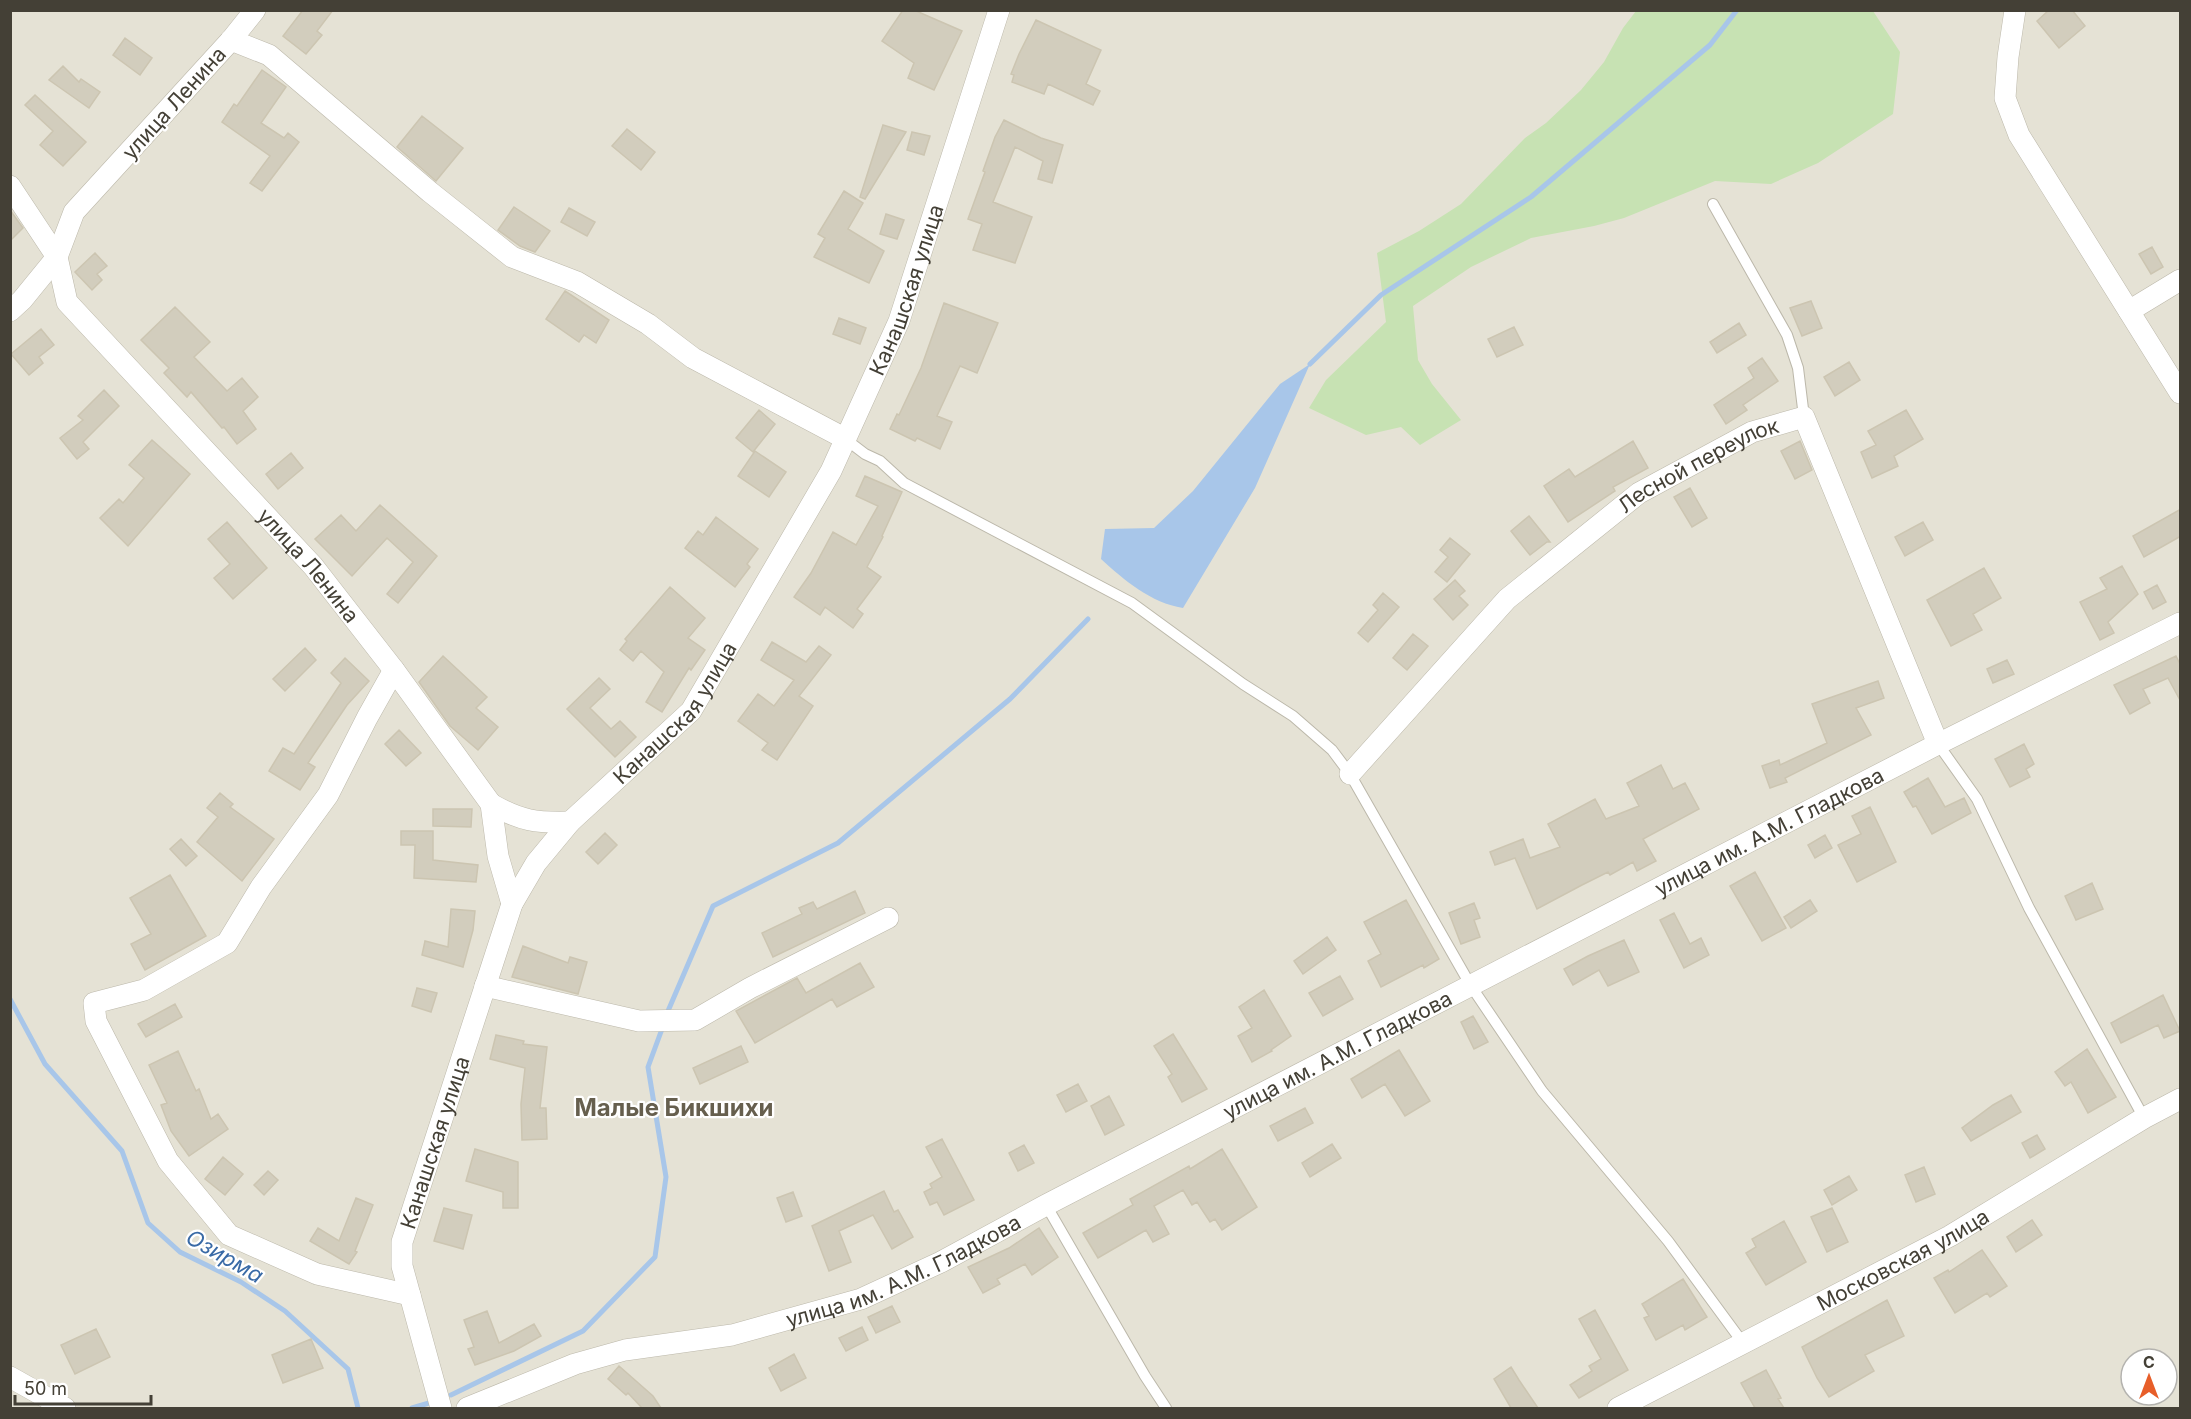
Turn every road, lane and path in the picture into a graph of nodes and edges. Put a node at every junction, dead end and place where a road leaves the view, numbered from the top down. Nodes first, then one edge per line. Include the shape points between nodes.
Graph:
1 (255, 10) edge
2 (999, 10) edge
3 (2013, 18) edge
4 (231, 40) junction
5 (10, 186) edge
6 (1713, 204) dead end
7 (57, 257) junction
8 (2181, 280) edge
9 (2128, 310) junction
10 (10, 311) edge
11 (2181, 393) edge
12 (1804, 417) junction
13 (844, 438) junction
14 (2181, 623) edge
15 (394, 670) junction
16 (1938, 744) junction
17 (1350, 774) junction
18 (492, 804) junction
19 (570, 822) junction
20 (512, 904) junction
21 (888, 918) dead end
22 (485, 986) junction
23 (1471, 986) junction
24 (2181, 1099) edge
25 (2144, 1118) junction
26 (1046, 1205) junction
27 (410, 1295) junction
28 (1743, 1343) junction
29 (10, 1377) edge
30 (65, 1408) edge
31 (441, 1408) edge
32 (466, 1408) edge
33 (1166, 1408) edge
34 (1618, 1408) edge

1 - 4 street, улица Ленина
2 - 13 street, Канашская улица via 899,321
3 - 9 street via 2005,98 2019,135
4 - 7 street, улица Ленина via 74,212
4 - 13 street via 269,55 512,257 577,282 648,324 693,358
5 - 7 street
6 - 12 lane via 1787,335 1798,368
7 - 10 street, улица Ленина
7 - 15 street, улица Ленина via 67,302 313,566
8 - 9 street
9 - 11 street
12 - 16 street, Лесной переулок
12 - 17 street, Лесной переулок via 1752,432 1639,493 1507,599
13 - 17 lane via 880,461 904,483 1132,603 1293,716 1332,750
13 - 19 street, Канашская улица via 831,471 691,711
14 - 16 street, улица им. А.М. Гладкова
15 - 18 street, улица Ленина
15 - 27 street via 328,795 261,887 227,943 144,990 94,1003 96,1021 168,1161 229,1234 317,1274
16 - 23 street, улица им. А.М. Гладкова
16 - 25 lane via 1977,799 2029,908
17 - 23 lane
18 - 19 street via 514,817 542,823
18 - 20 street, улица Ленина via 498,856
19 - 20 street, Канашская улица via 536,863
20 - 22 street, Канашская улица
21 - 22 street via 695,1020 639,1021
22 - 27 street, Канашская улица via 402,1242 402,1266
23 - 26 street, улица им. А.М. Гладкова
23 - 28 lane via 1542,1090 1668,1241
24 - 25 street, Московская улица
25 - 28 street, Московская улица via 1950,1236
26 - 32 street, улица им. А.М. Гладкова via 941,1262 861,1299 732,1335 615,1352
26 - 33 lane
27 - 31 street, Канашская улица
28 - 34 street, Московская улица
29 - 30 street

